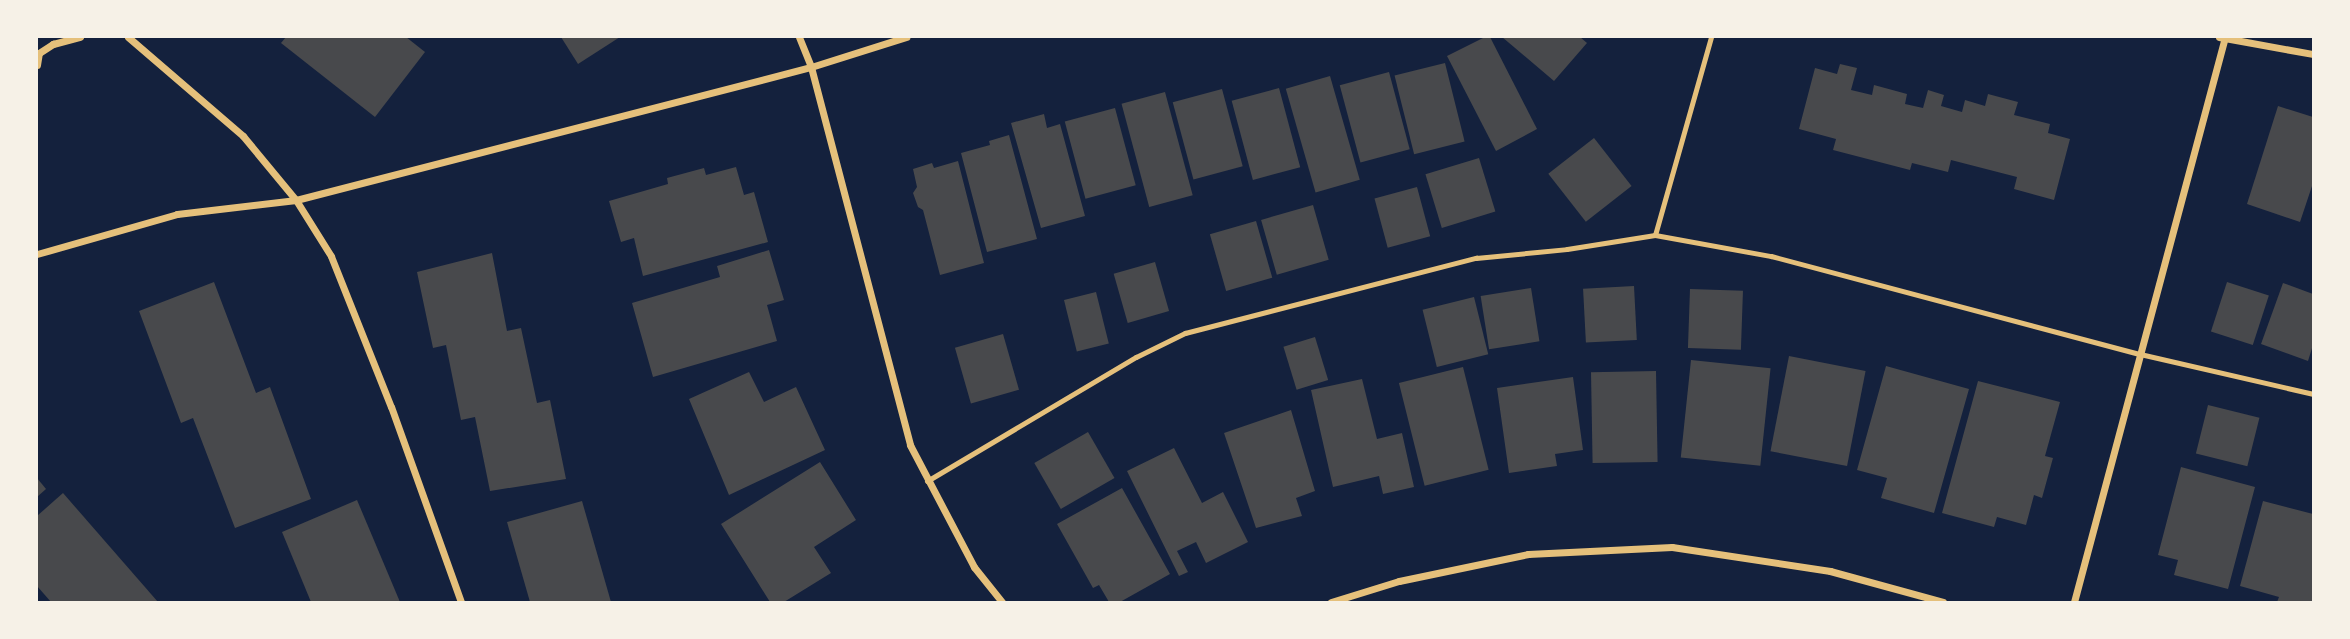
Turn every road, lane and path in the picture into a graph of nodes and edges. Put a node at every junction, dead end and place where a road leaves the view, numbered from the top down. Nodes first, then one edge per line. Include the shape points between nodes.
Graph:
1 (79, 37) edge
2 (128, 37) edge
3 (799, 37) edge
4 (906, 37) edge
5 (1711, 37) edge
6 (2223, 37) edge
7 (2313, 54) edge
8 (37, 65) edge
9 (811, 67) junction
10 (296, 200) junction
11 (1655, 235) junction
12 (37, 254) edge
13 (2140, 354) junction
14 (2313, 394) edge
15 (927, 481) junction
16 (461, 602) edge
17 (1002, 602) edge
18 (1331, 602) edge
19 (1943, 602) edge
20 (2074, 602) edge

1 - 8 street via 39,53
2 - 10 street via 243,136
3 - 9 street
4 - 9 street
5 - 11 lane
6 - 7 street
6 - 13 street
9 - 10 street
9 - 15 street via 910,445
10 - 12 street via 177,214
10 - 16 street via 331,256
11 - 13 lane via 1771,256
11 - 15 lane via 1476,258 1185,332
13 - 14 lane
13 - 20 street
15 - 17 street via 974,567
18 - 19 street via 1528,554 1672,547 1829,571

